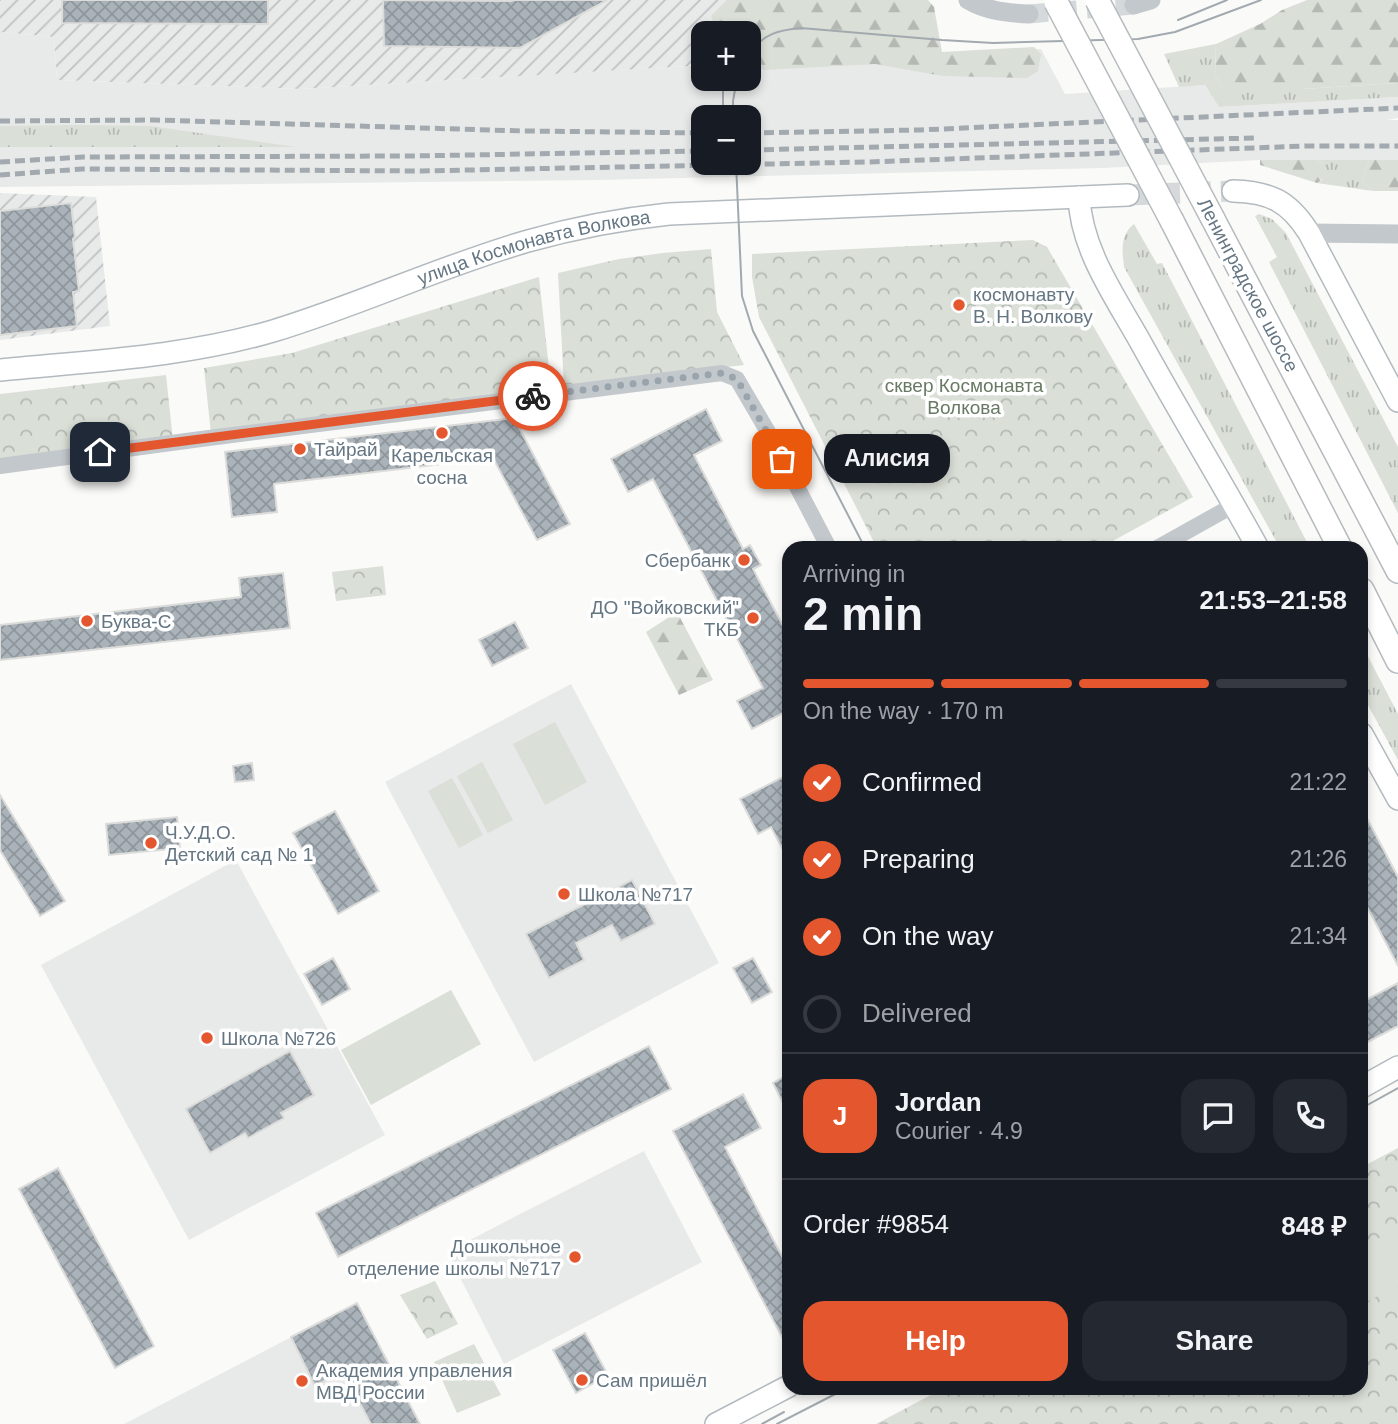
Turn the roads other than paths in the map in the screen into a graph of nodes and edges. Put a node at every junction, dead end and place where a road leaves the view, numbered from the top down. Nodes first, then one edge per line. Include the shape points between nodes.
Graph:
1 (968, 0) edge
2 (1097, 0) edge
3 (1055, 1) edge
4 (1028, 14) tunnel mouth
5 (1233, 191) tunnel mouth
6 (1128, 195) tunnel mouth
7 (1079, 197) junction
8 (1310, 233) junction
9 (1398, 234) edge
10 (0, 370) edge
11 (1398, 401) edge
12 (0, 466) edge
13 (1234, 505) junction
14 (825, 541) edge
15 (1170, 541) edge
16 (1254, 541) edge
17 (1336, 541) edge
18 (1398, 571) edge
19 (1368, 602) edge
20 (1398, 661) edge
21 (1368, 745) edge
22 (1398, 799) edge
23 (1398, 1068) edge
24 (1368, 1084) edge
25 (782, 1390) edge
26 (716, 1424) edge

1 - 4 street via 1000,12
2 - 18 main road, Ленинградское шоссе, bridge
3 - 17 main road, Ленинградское шоссе, bridge
5 - 8 main road via 1260,193 1287,205
6 - 7 main road, улица Космонавта Волкова
7 - 10 main road, улица Космонавта Волкова via 628,219 526,242 270,332 191,349
7 - 13 main road via 1085,235 1098,266
8 - 9 street
8 - 11 main road
12 - 14 street via 722,373 737,379
13 - 15 street
13 - 16 main road
19 - 20 main road
21 - 22 main road
23 - 24 main road
25 - 26 main road

